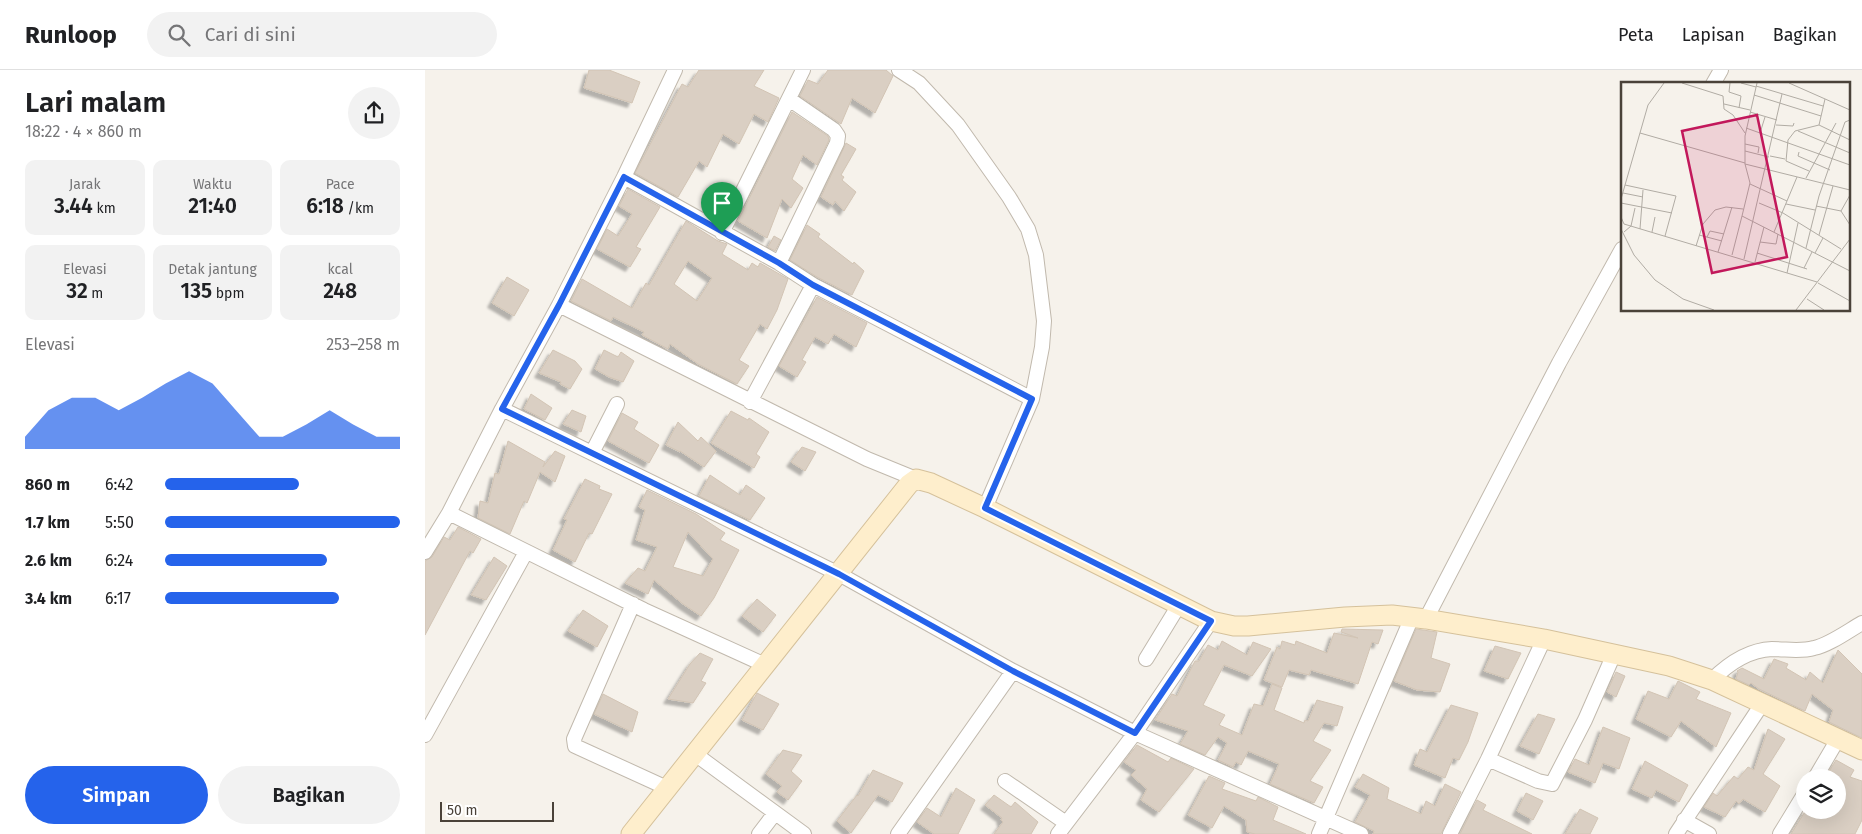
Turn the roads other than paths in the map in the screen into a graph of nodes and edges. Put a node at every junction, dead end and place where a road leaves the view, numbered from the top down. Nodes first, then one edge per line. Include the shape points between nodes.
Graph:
1 (675, 70) edge
2 (803, 70) edge
3 (899, 70) edge
4 (1721, 70) edge
5 (1714, 82) edge
6 (789, 99) junction
7 (624, 177) junction
8 (722, 233) junction
9 (1621, 251) edge
10 (779, 263) junction
11 (813, 285) junction
12 (559, 305) junction
13 (1032, 399) junction
14 (750, 402) junction
15 (617, 404) dead end
16 (502, 409) junction
17 (592, 453) junction
18 (916, 479) junction
19 (985, 508) junction
20 (449, 513) junction
21 (425, 552) edge
22 (526, 552) junction
23 (839, 574) junction
24 (633, 604) junction
25 (1179, 605) junction
26 (1419, 618) junction
27 (1211, 621) junction
28 (1862, 623) edge
29 (1544, 639) junction
30 (1614, 654) junction
31 (1146, 660) dead end
32 (765, 665) junction
33 (1013, 671) junction
34 (1712, 680) junction
35 (1762, 704) junction
36 (1135, 733) junction
37 (425, 735) edge
38 (1838, 739) junction
39 (1862, 750) edge
40 (695, 754) junction
41 (1488, 759) junction
42 (1820, 769) edge
43 (1005, 781) dead end
44 (667, 788) junction
45 (1796, 808) edge
46 (775, 813) junction
47 (1327, 819) junction
48 (1685, 820) junction
49 (1067, 823) junction
50 (631, 834) edge
51 (759, 834) edge
52 (804, 834) edge
53 (898, 834) edge
54 (1058, 834) edge
55 (1319, 834) edge
56 (1361, 834) edge
57 (1450, 834) edge
58 (1676, 834) edge
59 (1709, 834) edge
60 (1780, 834) edge

1 - 7 street
2 - 6 street
3 - 13 street via 919,82 958,125 1009,196 1028,229 1036,255 1044,321
4 - 5 street
6 - 8 street
6 - 10 street via 838,136
7 - 8 street
7 - 12 street
8 - 10 street
9 - 26 street
10 - 11 street
11 - 13 street
11 - 14 street
12 - 14 street
12 - 16 street
13 - 19 street
14 - 18 street
15 - 17 street
16 - 17 street
16 - 20 street
17 - 23 street
18 - 19 street
18 - 23 street
19 - 25 street
20 - 21 street
20 - 22 street
22 - 24 street
22 - 37 street
23 - 32 street
23 - 33 street
24 - 32 street
24 - 44 street via 574,740 575,746
25 - 27 street
25 - 31 street
26 - 27 street via 1369,616 1248,626
26 - 29 street
26 - 47 street
27 - 36 street
28 - 34 street via 1817,648 1759,651 1733,662
29 - 30 street
29 - 41 street
30 - 34 street via 1669,666
30 - 41 street via 1552,784
32 - 40 street
33 - 36 street
33 - 53 street
34 - 35 street
35 - 38 street
35 - 48 street
36 - 47 street
36 - 49 street
38 - 39 street
38 - 42 street
40 - 44 street
40 - 46 street
41 - 57 street
43 - 49 street
44 - 50 street
45 - 60 street
46 - 51 street
46 - 52 street
47 - 55 street
47 - 56 street
48 - 58 street
48 - 59 street
49 - 54 street

